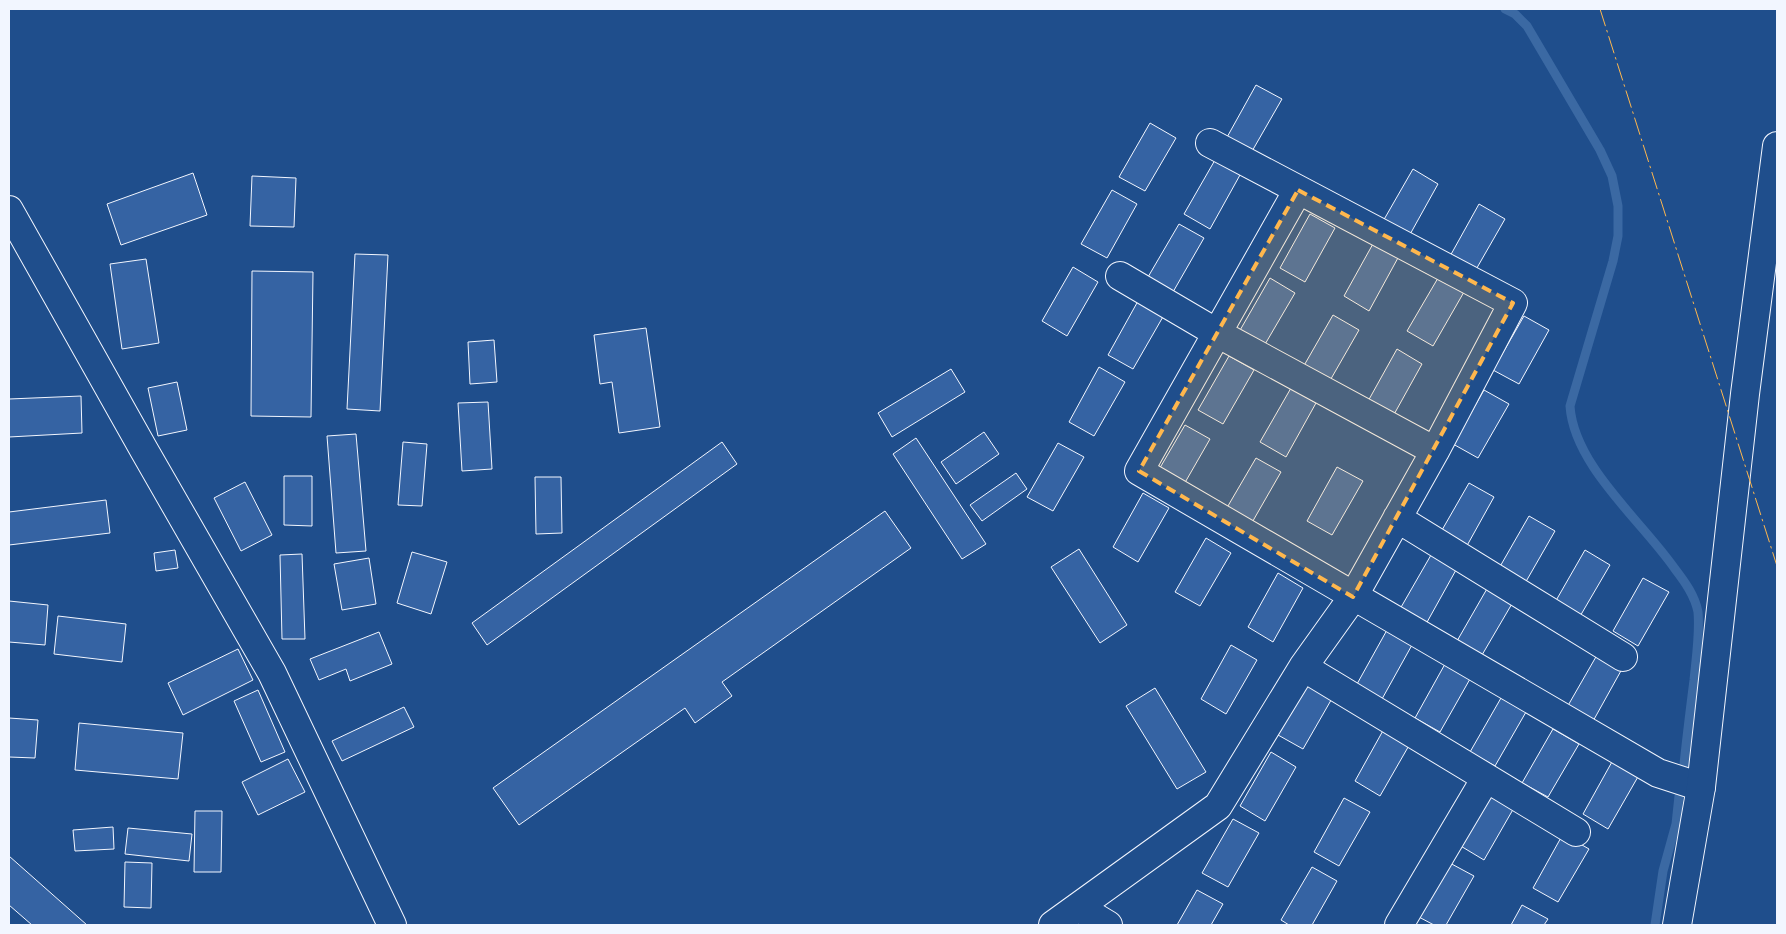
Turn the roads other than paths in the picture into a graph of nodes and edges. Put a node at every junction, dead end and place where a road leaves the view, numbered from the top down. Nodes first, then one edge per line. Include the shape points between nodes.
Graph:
1 (1210, 143) dead end
2 (1777, 146) edge
3 (1298, 190) junction
4 (9, 210) edge
5 (1120, 276) dead end
6 (1217, 333) junction
7 (1435, 451) junction
8 (1397, 518) junction
9 (1352, 597) junction
10 (1623, 657) dead end
11 (1303, 667) junction
12 (1486, 778) junction
13 (1701, 787) junction
14 (1576, 832) dead end
15 (1078, 907) junction
16 (392, 925) edge
17 (1053, 925) edge
18 (1108, 925) edge
19 (1399, 925) edge
20 (1677, 925) edge

1 - 3 street
2 - 13 street via 1745,394
3 - 6 street
3 - 7 street via 1513,303
4 - 16 street via 272,672
5 - 6 street
6 - 7 street
6 - 9 street via 1139,471
7 - 8 street
8 - 9 street
8 - 10 street
9 - 11 street
9 - 13 street via 1658,773
11 - 12 street
11 - 15 street via 1218,806
12 - 14 street
12 - 19 street
13 - 20 street
15 - 17 street
15 - 18 street

